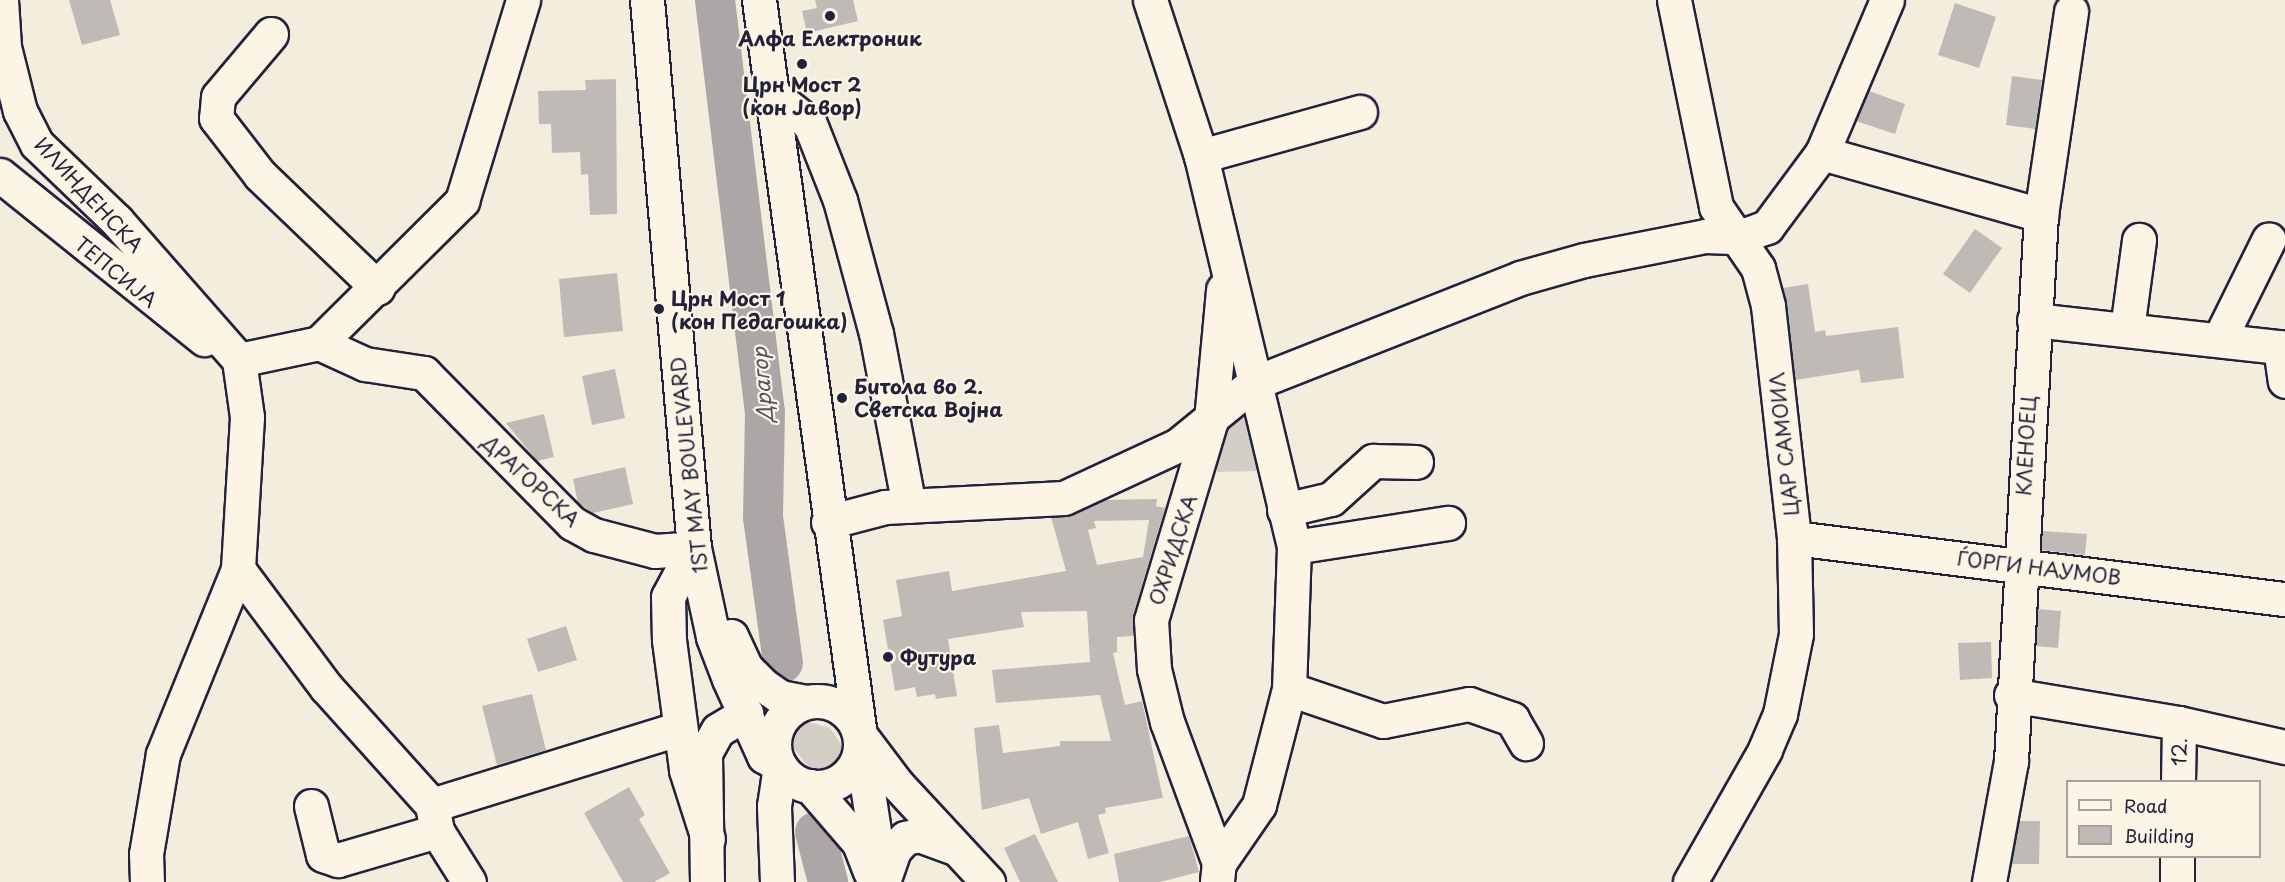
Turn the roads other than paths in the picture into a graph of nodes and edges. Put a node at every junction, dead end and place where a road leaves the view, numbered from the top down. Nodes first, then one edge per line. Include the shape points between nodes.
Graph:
1 (1, 0) edge
2 (523, 0) edge
3 (647, 0) edge
4 (759, 0) edge
5 (1150, 0) edge
6 (1674, 0) edge
7 (1887, 0) edge
8 (2072, 11) dead end
9 (271, 34) dead end
10 (771, 94) junction
11 (1360, 112) dead end
12 (1822, 153) junction
13 (1201, 156) junction
14 (0, 176) edge
15 (2041, 215) junction
16 (1739, 237) junction
17 (2139, 240) dead end
18 (2277, 247) edge
19 (1226, 264) junction
20 (378, 288) junction
21 (2034, 320) junction
22 (2127, 329) junction
23 (2220, 338) junction
24 (319, 342) junction
25 (239, 360) junction
26 (2285, 381) edge
27 (1254, 383) junction
28 (1211, 420) junction
29 (1416, 462) dead end
30 (909, 506) junction
31 (1284, 510) junction
32 (828, 522) junction
33 (1448, 523) dead end
34 (1794, 538) junction
35 (1294, 546) junction
36 (694, 548) junction
37 (2019, 566) junction
38 (238, 568) junction
39 (2285, 599) edge
40 (1289, 688) junction
41 (2011, 695) junction
42 (805, 702) junction
43 (746, 713) junction
44 (2179, 723) junction
45 (678, 729) junction
46 (860, 741) junction
47 (1526, 743) dead end
48 (2285, 747) edge
49 (772, 761) junction
50 (2178, 780) edge
51 (810, 786) junction
52 (311, 806) dead end
53 (435, 818) junction
54 (774, 822) junction
55 (708, 839) junction
56 (952, 847) junction
57 (2177, 858) edge
58 (339, 871) edge
59 (1218, 873) edge
60 (147, 882) edge
61 (469, 882) edge
62 (707, 882) edge
63 (777, 882) edge
64 (874, 882) edge
65 (883, 882) edge
66 (988, 882) edge
67 (1690, 882) edge
68 (1989, 882) edge
69 (2176, 882) edge

1 - 25 street, ИЛИНДЕНСКА via 4,46 17,100 37,144 117,221
2 - 20 street via 462,201
3 - 36 street, 1ST MAY BOULEVARD
4 - 10 street
5 - 13 street, ОХРИДСКА
6 - 16 street, ЦАР САМОИЛ via 1716,207
7 - 12 street
8 - 15 street, КЛЕНОЕЦ
9 - 20 street via 218,98 216,118 260,175
10 - 30 street via 810,124 840,200 876,333
10 - 32 street
11 - 13 street
12 - 15 street
12 - 16 street via 1767,227
13 - 19 street, ОХРИДСКА
14 - 25 street, ТЕПСИЈА via 186,328
15 - 21 street, КЛЕНОЕЦ
16 - 27 street via 1705,236 1520,278
16 - 34 street, ЦАР САМОИЛ via 1758,268 1768,306
17 - 22 street
18 - 23 street via 2251,277
19 - 27 street, ОХРИДСКА
19 - 28 street, ОХРИДСКА
20 - 24 street
21 - 22 street
21 - 37 street, КЛЕНОЕЦ
22 - 23 street
23 - 26 street via 2280,347
24 - 25 street
24 - 36 street, ДРАГОРСКА via 365,364 424,373 572,523 586,531 655,551
25 - 38 street via 247,417
27 - 28 street
27 - 31 street, ОХРИДСКА
28 - 30 street via 1178,446 1064,498
28 - 59 street, ОХРИДСКА via 1151,629 1167,722
29 - 31 street via 1373,461 1331,499
30 - 32 street via 848,513
31 - 35 street, ОХРИДСКА
32 - 46 street
33 - 35 street
34 - 37 street, ЃОРГИ НАУМОВ
34 - 67 street, ЦАР САМОИЛ via 1796,633 1780,714
35 - 40 street, ОХРИДСКА
36 - 42 street via 713,582 746,668 780,697
36 - 43 street, 1ST MAY BOULEVARD via 713,637
36 - 45 street via 668,597
37 - 39 street, ЃОРГИ НАУМОВ
37 - 41 street, КЛЕНОЕЦ
38 - 53 street via 326,687
38 - 60 street via 163,754 146,854
40 - 47 street via 1383,721 1469,704 1512,719
40 - 59 street, ОХРИДСКА via 1259,805
41 - 44 street
41 - 68 street, КЛЕНОЕЦ via 2011,761
42 - 46 street via 839,707
42 - 49 street via 777,728
43 - 49 street, 1ST MAY BOULEVARD
43 - 55 street via 718,730 705,753
44 - 48 street
44 - 50 street, 12.
45 - 53 street
45 - 55 street
46 - 51 street via 849,773 831,784
46 - 56 street
46 - 65 street
49 - 51 street
49 - 54 street
51 - 54 street
51 - 64 street via 860,843
52 - 58 street via 323,855
53 - 58 street
53 - 61 street
54 - 63 street
55 - 62 street
56 - 65 street via 919,835 905,838 894,850
56 - 66 street
57 - 69 street

